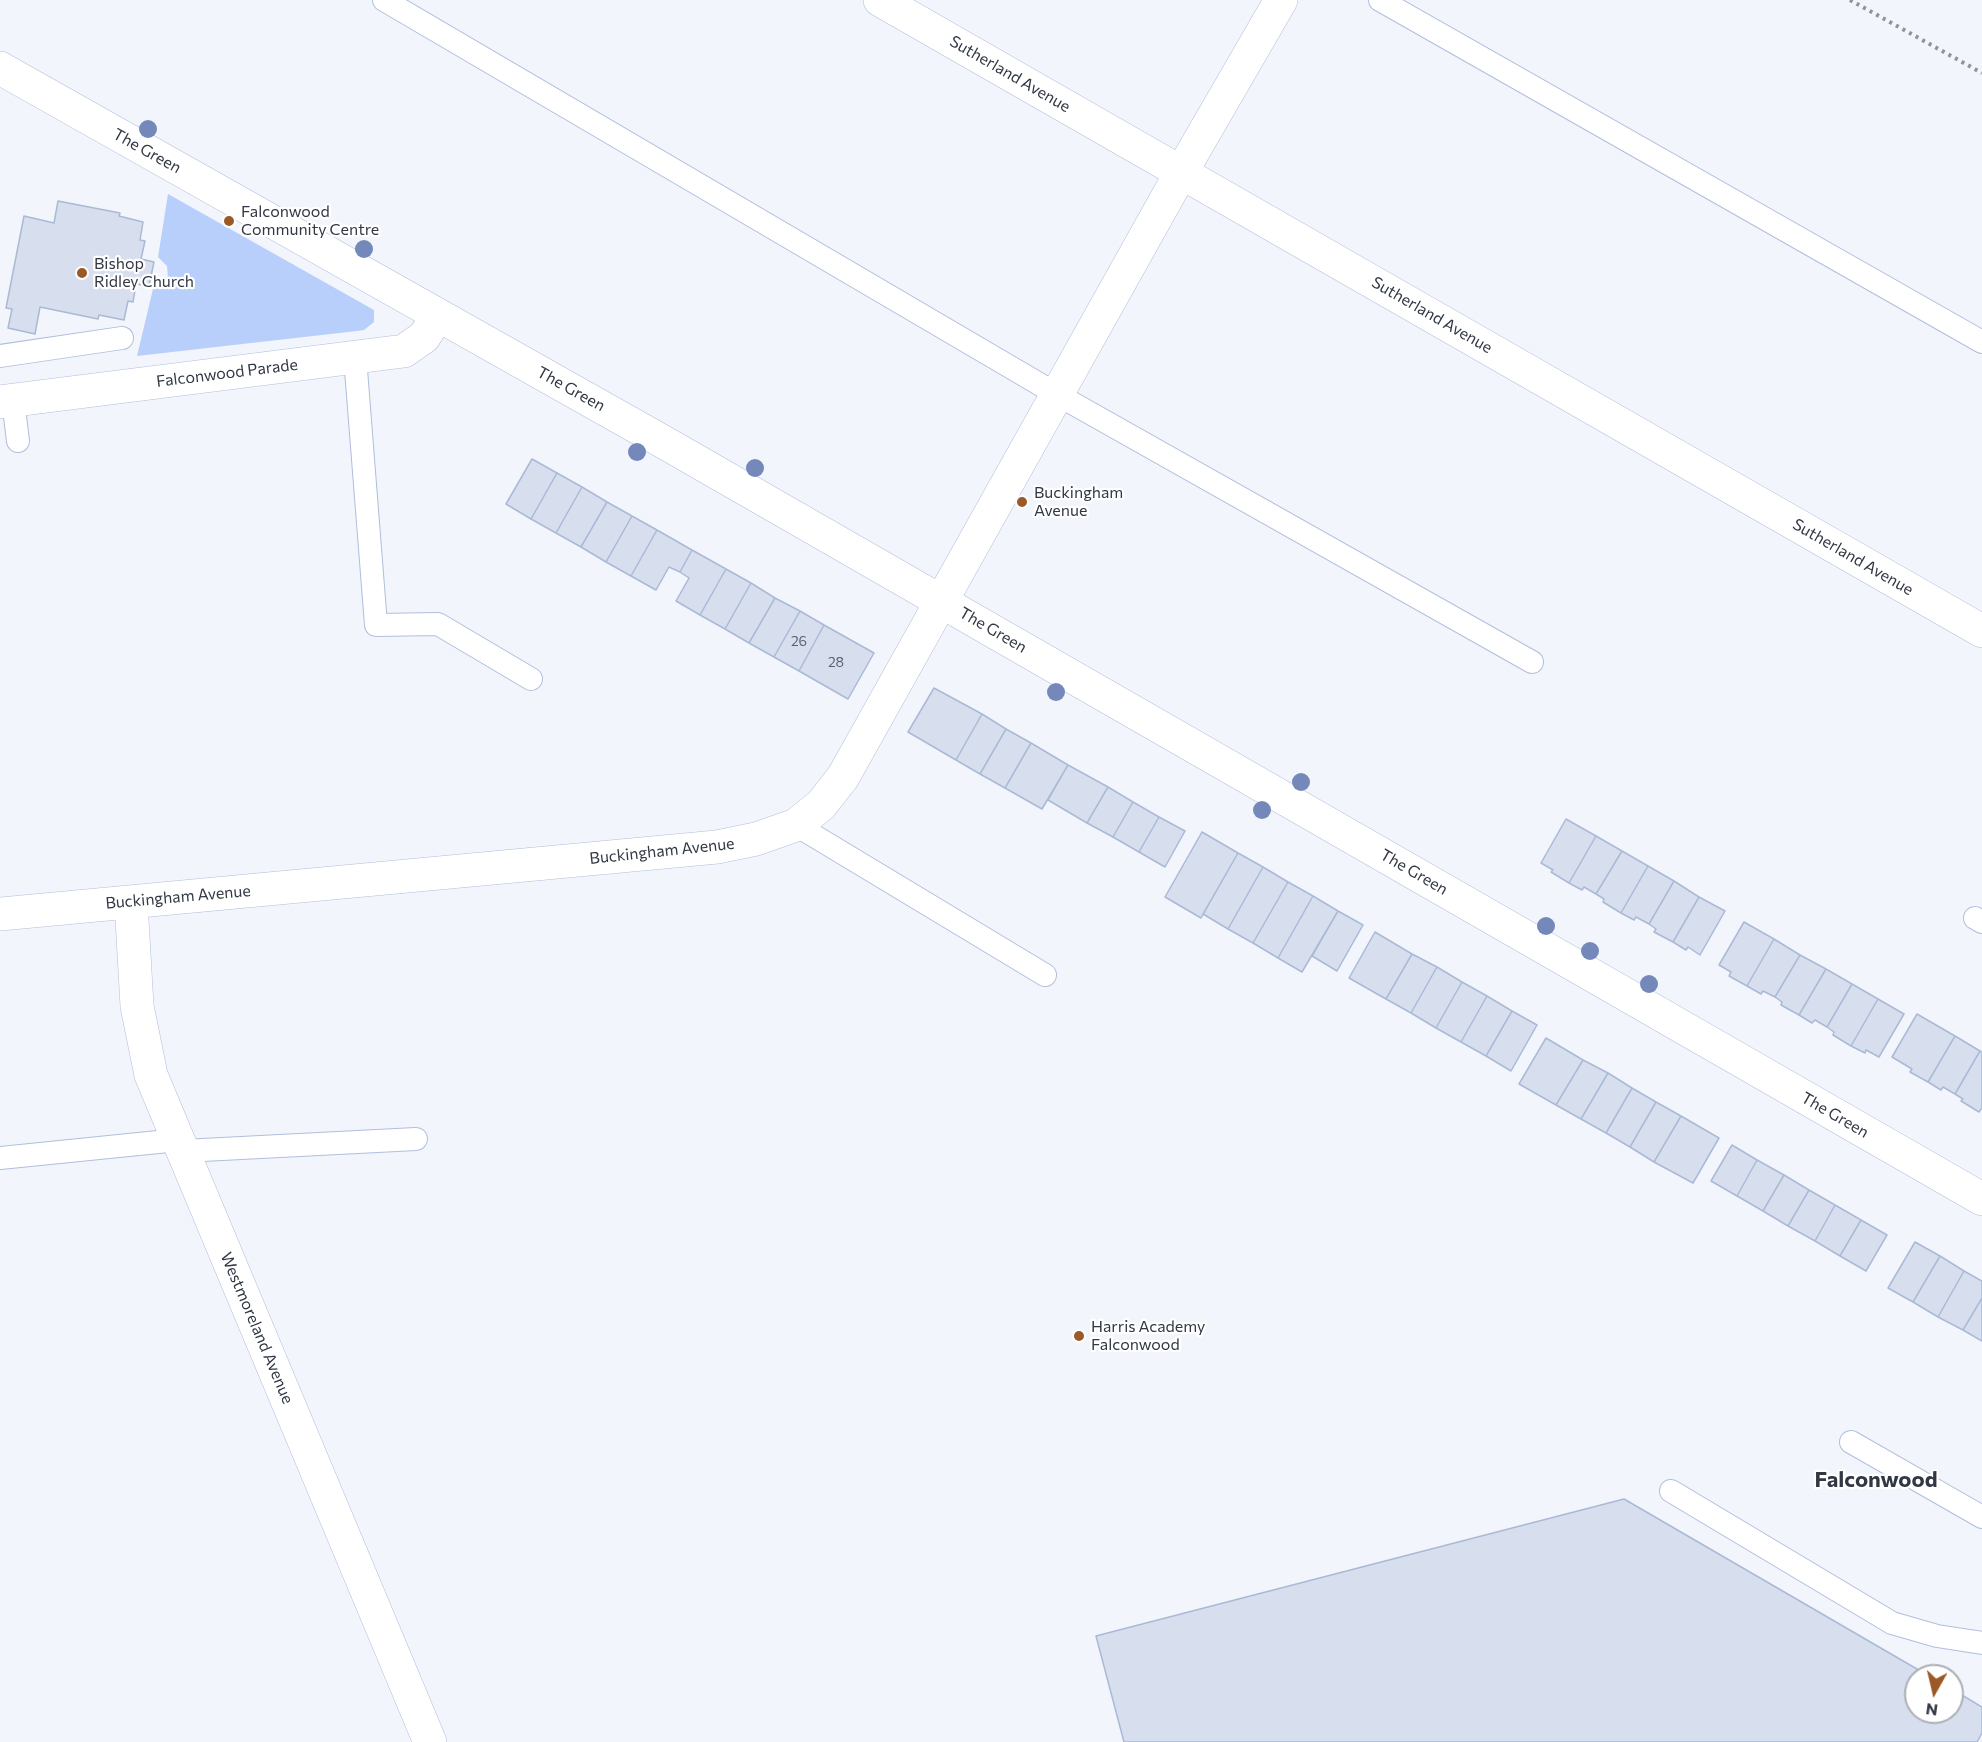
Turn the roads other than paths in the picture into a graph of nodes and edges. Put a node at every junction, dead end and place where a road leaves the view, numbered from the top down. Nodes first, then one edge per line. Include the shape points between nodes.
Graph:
1 (384, 0) edge
2 (880, 0) edge
3 (1281, 0) edge
4 (1380, 0) edge
5 (0, 68) edge
6 (1182, 171) junction
7 (438, 315) junction
8 (122, 338) dead end
9 (1982, 342) edge
10 (0, 356) edge
11 (355, 357) junction
12 (1058, 395) junction
13 (7, 401) edge
14 (18, 441) dead end
15 (941, 601) junction
16 (1982, 631) edge
17 (1532, 662) dead end
18 (531, 680) dead end
19 (796, 825) junction
20 (131, 902) junction
21 (0, 914) edge
22 (1045, 975) dead end
23 (416, 1139) dead end
24 (181, 1146) junction
25 (0, 1158) edge
26 (1982, 1199) edge
27 (1851, 1442) dead end
28 (1671, 1491) dead end
29 (1982, 1517) edge
30 (1982, 1643) edge
31 (430, 1742) edge

1 - 12 lane
2 - 6 street, Sutherland Avenue
3 - 6 street, Buckingham Avenue
4 - 9 lane
5 - 7 street, The Green
6 - 12 street, Buckingham Avenue
6 - 16 street, Sutherland Avenue
7 - 11 street, Falconwood Parade via 424,337 404,351
7 - 15 street, The Green
8 - 10 lane
11 - 13 street, Falconwood Parade
11 - 18 lane via 376,625 438,624
12 - 15 street, Buckingham Avenue
12 - 17 lane
13 - 14 lane
15 - 19 street, Buckingham Avenue via 843,777 821,805
15 - 26 street, The Green
19 - 20 street, Buckingham Avenue via 756,840 717,848
19 - 22 lane
20 - 21 street, Buckingham Avenue
20 - 24 street, Westmoreland Avenue via 143,1044 151,1075
23 - 24 lane
24 - 25 lane
24 - 31 street, Westmoreland Avenue
27 - 29 lane
28 - 30 lane via 1892,1623

